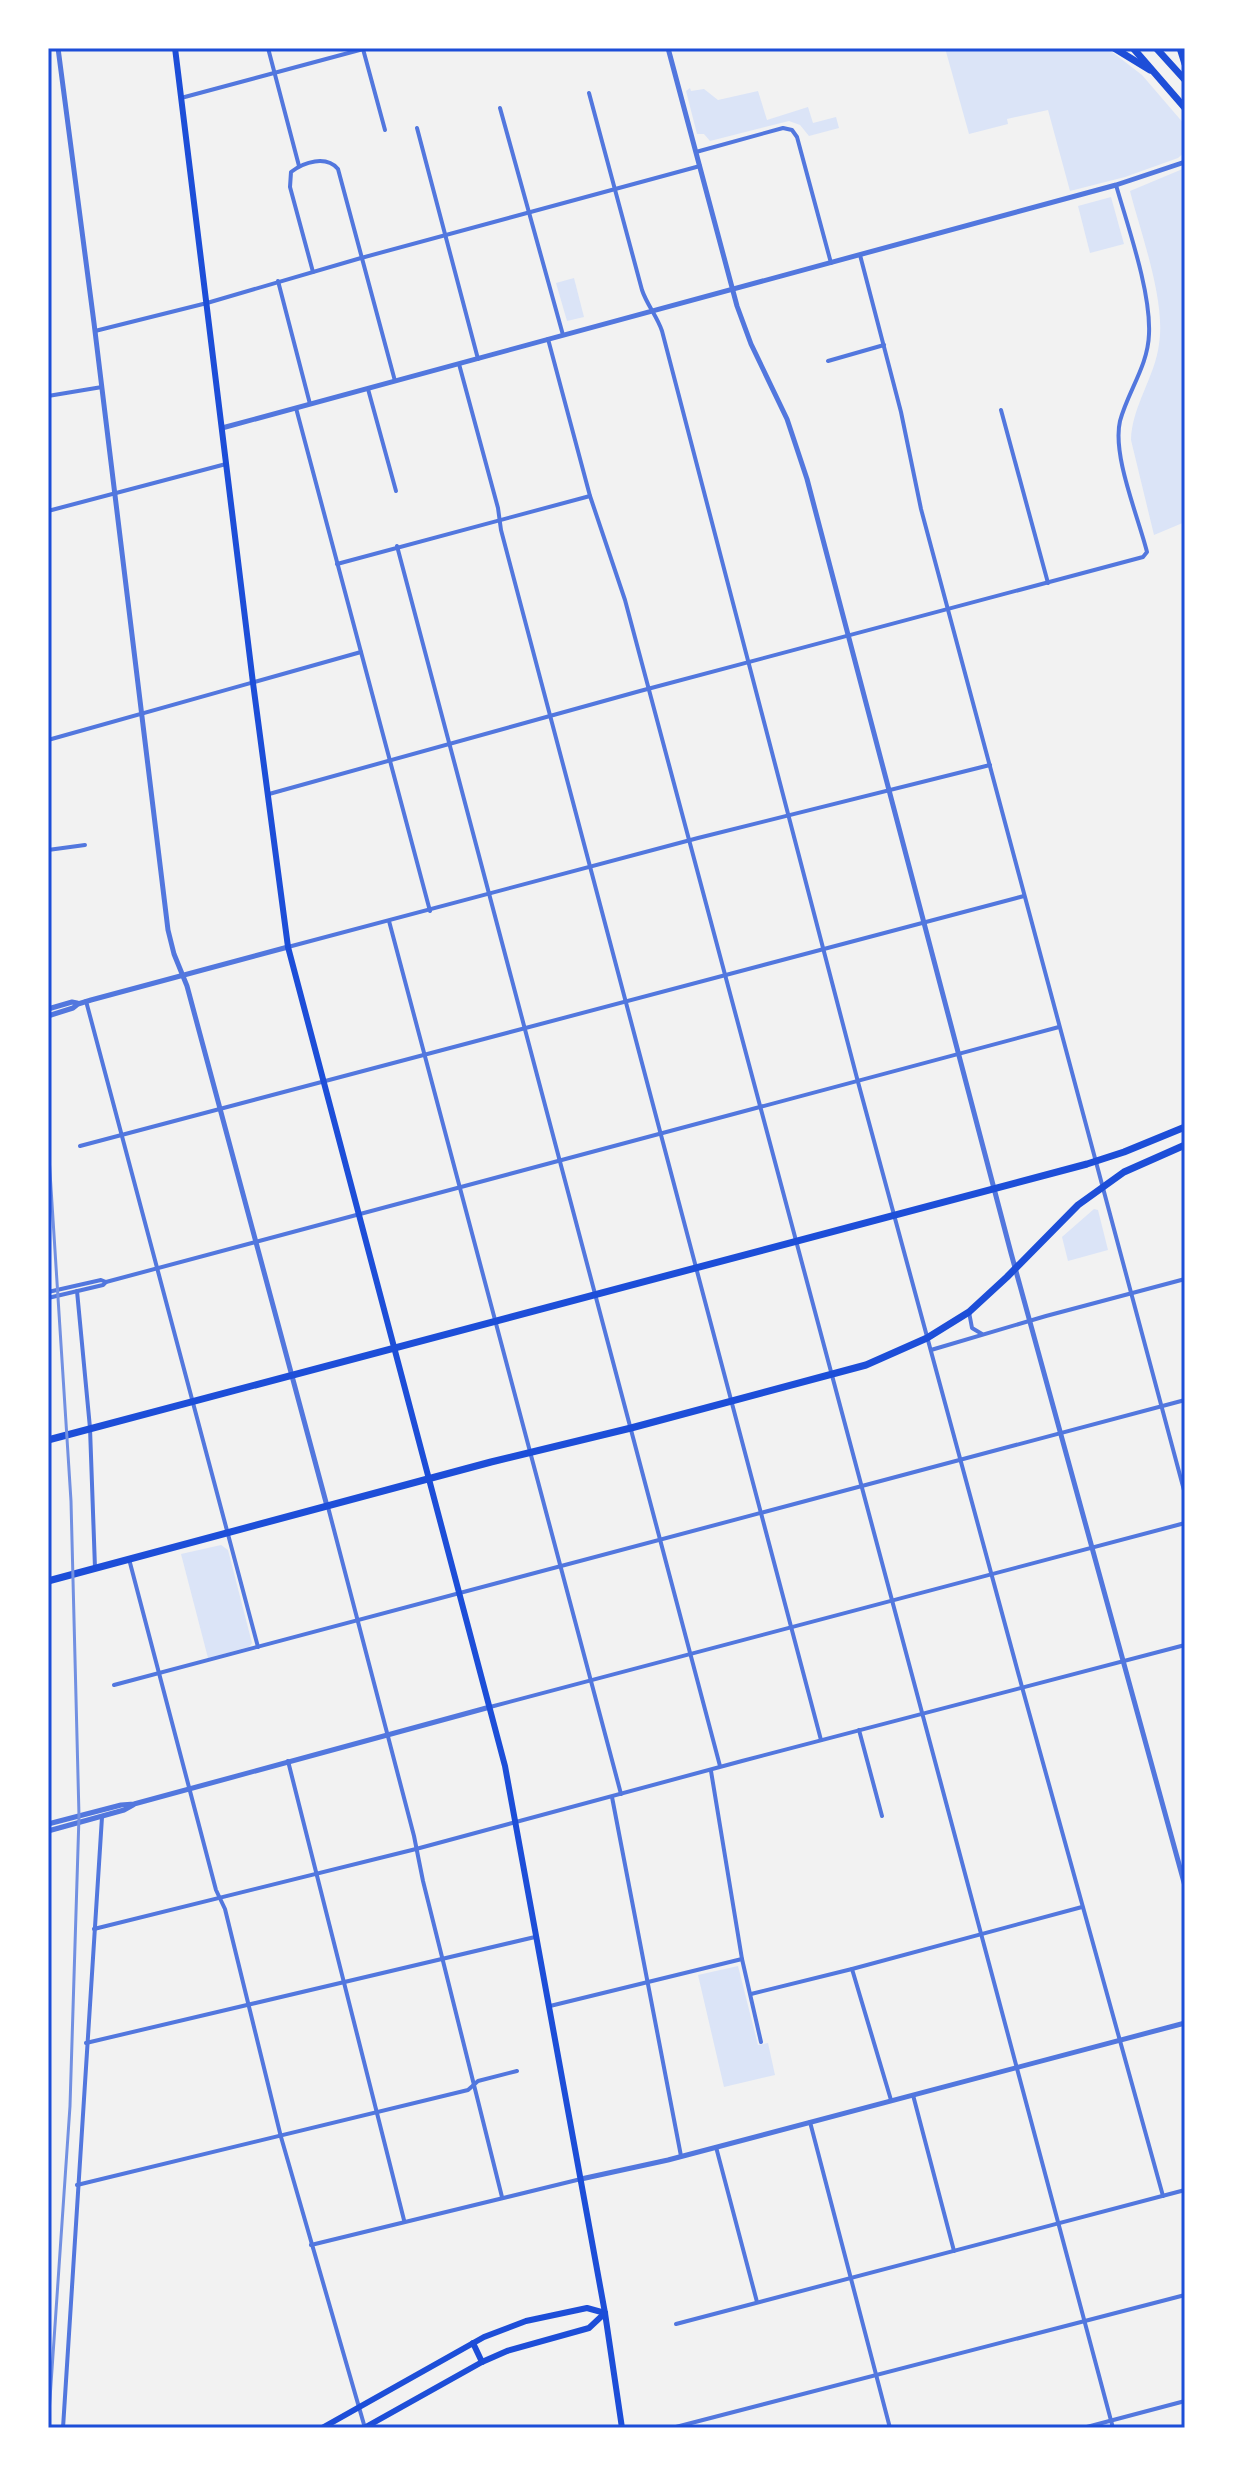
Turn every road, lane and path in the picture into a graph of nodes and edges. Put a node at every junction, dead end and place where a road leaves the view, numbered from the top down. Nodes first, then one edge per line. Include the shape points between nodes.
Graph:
1 (58, 48) edge
2 (175, 48) edge
3 (268, 48) edge
4 (365, 48) edge
5 (668, 48) edge
6 (1114, 48) edge
7 (1133, 48) edge
8 (1156, 48) edge
9 (1180, 48) edge
10 (1185, 64) edge
11 (274, 73) junction
12 (1158, 75) junction
13 (1185, 80) edge
14 (589, 93) dead end
15 (181, 98) junction
16 (500, 108) dead end
17 (1185, 108) edge
18 (417, 128) dead end
19 (385, 130) dead end
20 (696, 152) junction
21 (1183, 161) edge
22 (299, 166) junction
23 (700, 166) junction
24 (1116, 185) junction
25 (615, 190) junction
26 (529, 213) junction
27 (446, 235) junction
28 (860, 255) junction
29 (361, 258) junction
30 (831, 263) junction
31 (313, 272) junction
32 (278, 281) junction
33 (732, 289) junction
34 (207, 303) junction
35 (652, 311) junction
36 (95, 331) junction
37 (563, 335) junction
38 (548, 339) junction
39 (884, 345) junction
40 (478, 359) junction
41 (828, 361) dead end
42 (459, 364) junction
43 (395, 381) junction
44 (102, 387) junction
45 (368, 389) junction
46 (48, 396) edge
47 (310, 404) junction
48 (296, 408) junction
49 (1001, 410) dead end
50 (222, 428) junction
51 (226, 464) junction
52 (396, 491) dead end
53 (114, 494) junction
54 (590, 496) junction
55 (48, 511) edge
56 (499, 520) junction
57 (397, 546) junction
58 (337, 564) junction
59 (1048, 583) junction
60 (949, 610) junction
61 (848, 636) junction
62 (361, 652) junction
63 (748, 662) junction
64 (253, 683) junction
65 (649, 688) junction
66 (140, 712) junction
67 (550, 716) junction
68 (48, 740) edge
69 (450, 743) junction
70 (390, 760) junction
71 (990, 765) junction
72 (890, 790) junction
73 (268, 794) junction
74 (787, 816) junction
75 (689, 841) junction
76 (85, 845) dead end
77 (48, 850) edge
78 (589, 868) junction
79 (490, 895) junction
80 (1024, 896) junction
81 (430, 911) junction
82 (389, 921) junction
83 (924, 922) junction
84 (288, 947) junction
85 (823, 949) junction
86 (725, 975) junction
87 (182, 976) junction
88 (86, 1001) junction
89 (625, 1001) junction
90 (78, 1004) junction
91 (48, 1009) edge
92 (48, 1016) edge
93 (1059, 1027) junction
94 (524, 1028) junction
95 (959, 1054) junction
96 (424, 1055) junction
97 (324, 1082) junction
98 (858, 1082) junction
99 (760, 1107) junction
100 (221, 1109) junction
101 (1185, 1127) edge
102 (660, 1134) junction
103 (121, 1135) junction
104 (1185, 1145) edge
105 (80, 1146) dead end
106 (559, 1160) junction
107 (1095, 1162) junction
108 (460, 1187) junction
109 (1101, 1188) junction
110 (994, 1189) junction
111 (359, 1213) junction
112 (895, 1215) junction
113 (255, 1241) junction
114 (796, 1242) junction
115 (156, 1267) junction
116 (695, 1269) junction
117 (1016, 1269) junction
118 (1185, 1279) edge
119 (106, 1282) junction
120 (77, 1291) junction
121 (48, 1292) edge
122 (1131, 1294) junction
123 (596, 1295) junction
124 (48, 1298) edge
125 (969, 1312) junction
126 (1031, 1320) junction
127 (496, 1322) junction
128 (982, 1334) junction
129 (927, 1338) junction
130 (394, 1349) junction
131 (931, 1350) junction
132 (292, 1374) junction
133 (832, 1374) junction
134 (192, 1400) junction
135 (1185, 1400) edge
136 (730, 1401) junction
137 (1162, 1407) junction
138 (90, 1428) junction
139 (631, 1428) junction
140 (1061, 1433) junction
141 (48, 1440) edge
142 (531, 1452) junction
143 (961, 1460) junction
144 (428, 1480) junction
145 (862, 1487) junction
146 (1185, 1494) edge
147 (328, 1507) junction
148 (761, 1514) junction
149 (1185, 1523) edge
150 (228, 1533) junction
151 (661, 1540) junction
152 (1092, 1547) junction
153 (129, 1559) junction
154 (561, 1567) junction
155 (95, 1568) junction
156 (992, 1574) junction
157 (48, 1581) edge
158 (459, 1594) junction
159 (892, 1600) junction
160 (357, 1621) junction
161 (792, 1627) junction
162 (1185, 1645) edge
163 (258, 1647) junction
164 (691, 1654) junction
165 (1122, 1661) junction
166 (158, 1674) junction
167 (591, 1680) junction
168 (114, 1685) dead end
169 (1022, 1687) junction
170 (490, 1707) junction
171 (923, 1713) junction
172 (859, 1730) junction
173 (387, 1735) junction
174 (821, 1740) junction
175 (288, 1761) junction
176 (720, 1766) junction
177 (711, 1771) junction
178 (188, 1790) junction
179 (621, 1794) junction
180 (612, 1797) junction
181 (134, 1804) junction
182 (882, 1816) dead end
183 (102, 1817) junction
184 (48, 1822) edge
185 (515, 1822) junction
186 (48, 1831) edge
187 (416, 1849) junction
188 (317, 1874) junction
189 (1185, 1886) edge
190 (220, 1899) junction
191 (1082, 1907) junction
192 (94, 1929) junction
193 (981, 1935) junction
194 (535, 1937) junction
195 (443, 1959) junction
196 (742, 1959) junction
197 (852, 1969) junction
198 (647, 1983) junction
199 (344, 1984) junction
200 (751, 1994) junction
201 (250, 2004) junction
202 (549, 2006) junction
203 (1185, 2023) edge
204 (1119, 2041) junction
205 (761, 2042) dead end
206 (86, 2043) junction
207 (1017, 2068) junction
208 (517, 2071) dead end
209 (475, 2085) junction
210 (913, 2095) junction
211 (891, 2100) junction
212 (377, 2113) junction
213 (810, 2122) junction
214 (281, 2137) junction
215 (716, 2147) junction
216 (681, 2156) junction
217 (581, 2179) junction
218 (77, 2185) junction
219 (1185, 2190) edge
220 (1163, 2196) junction
221 (502, 2197) junction
222 (404, 2220) junction
223 (1058, 2224) junction
224 (311, 2245) junction
225 (954, 2251) junction
226 (850, 2278) junction
227 (1185, 2295) edge
228 (757, 2302) junction
229 (605, 2313) junction
230 (1085, 2321) junction
231 (676, 2324) dead end
232 (473, 2343) junction
233 (482, 2362) junction
234 (875, 2375) junction
235 (1185, 2401) edge
236 (359, 2409) junction
237 (1111, 2421) junction
238 (63, 2428) edge
239 (322, 2428) edge
240 (365, 2428) edge
241 (622, 2428) edge
242 (672, 2428) edge
243 (890, 2428) edge
244 (1083, 2428) edge
245 (1113, 2428) edge

1 - 36 street
2 - 15 main road
3 - 11 street
4 - 11 street
4 - 19 street
5 - 20 street
6 - 12 main road
7 - 12 main road
8 - 13 main road
9 - 10 main road
11 - 15 street
11 - 22 street
12 - 17 main road
14 - 25 street
15 - 34 main road
16 - 26 street
18 - 27 street
20 - 23 street
20 - 30 street via 792,130
21 - 24 street
22 - 29 street via 326,160 338,169
22 - 31 street via 291,172 290,187
23 - 25 street
23 - 33 street
24 - 28 street
24 - 59 street via 1150,318 1148,354 1118,434 1147,552
25 - 26 street
25 - 35 street
26 - 27 street
26 - 37 street
27 - 29 street
27 - 40 street
28 - 30 street
28 - 39 street
29 - 31 street
29 - 43 street
30 - 33 street
31 - 32 street
32 - 34 street
32 - 47 street
33 - 35 street
33 - 61 street via 798,450
34 - 36 street
34 - 50 main road
35 - 37 street
35 - 63 street via 662,331
36 - 44 street
37 - 38 street
38 - 40 street
38 - 54 street
39 - 41 street
39 - 60 street
40 - 42 street
42 - 43 street
42 - 56 street
43 - 45 street
44 - 46 street
44 - 53 street
45 - 47 street
45 - 52 street
47 - 48 street
48 - 50 street
48 - 58 street
49 - 59 street
50 - 51 main road
51 - 53 street
51 - 64 main road
53 - 55 street
53 - 66 street
54 - 56 street
54 - 65 street
56 - 57 street
56 - 67 street
57 - 58 street
57 - 69 street
58 - 62 street
59 - 60 street
60 - 61 street
60 - 71 street
61 - 63 street
61 - 72 street
62 - 64 street
62 - 70 street
63 - 65 street
63 - 74 street
64 - 66 street
64 - 73 main road
65 - 67 street
65 - 75 street
66 - 68 street
66 - 87 street via 168,930
67 - 69 street
67 - 78 street
69 - 70 street
69 - 79 street
70 - 73 street
70 - 81 street
71 - 72 street
71 - 80 street
72 - 74 street
72 - 83 street
73 - 84 main road
74 - 75 street
74 - 85 street
75 - 78 street
75 - 86 street
76 - 77 street
78 - 79 street
78 - 89 street
79 - 81 street
79 - 94 street
80 - 83 street
80 - 93 street
81 - 82 street
82 - 84 street
82 - 96 street
83 - 85 street
83 - 95 street
84 - 87 street
84 - 97 main road
85 - 86 street
85 - 98 street
86 - 89 street
86 - 99 street
87 - 88 street
87 - 100 street
88 - 90 street
88 - 103 street
89 - 94 street
89 - 102 street
90 - 91 street
90 - 92 street
93 - 95 street
93 - 107 street
94 - 96 street
94 - 106 street
95 - 98 street
95 - 110 street
96 - 97 street
96 - 108 street
97 - 100 street
97 - 111 main road
98 - 99 street
98 - 112 street
99 - 102 street
99 - 114 street
100 - 103 street
100 - 113 street
101 - 107 main road
102 - 106 street
102 - 116 street
103 - 105 street
103 - 115 street
104 - 109 main road
106 - 108 street
106 - 123 street
107 - 109 street
107 - 110 main road
108 - 111 street
108 - 127 street
109 - 117 main road
109 - 122 street
110 - 112 main road
110 - 117 street
111 - 113 street
111 - 130 main road
112 - 114 main road
112 - 129 street
113 - 115 street
113 - 132 street
114 - 116 main road
114 - 133 street
115 - 119 street
115 - 134 street
116 - 123 main road
116 - 136 street
117 - 125 main road
117 - 126 street
118 - 122 street
119 - 120 street
119 - 121 street
120 - 124 street
120 - 138 street
122 - 126 street
122 - 137 street
123 - 127 main road
123 - 139 street
125 - 128 street via 972,1328
125 - 129 main road
126 - 128 street
126 - 140 street
127 - 130 main road
127 - 142 street
128 - 131 street
129 - 131 street
129 - 133 main road
130 - 132 main road
130 - 144 main road
131 - 143 street
132 - 134 main road
132 - 147 street
133 - 136 main road
133 - 145 street
134 - 138 main road
134 - 150 street
135 - 137 street
136 - 139 main road
136 - 148 street
137 - 140 street
137 - 146 street
138 - 141 main road
138 - 155 street
139 - 142 main road
139 - 151 street
140 - 143 street
140 - 152 street
142 - 144 main road
142 - 154 street
143 - 145 street
143 - 156 street
144 - 147 main road
144 - 158 main road
145 - 148 street
145 - 159 street
147 - 150 main road
147 - 160 street
148 - 151 street
148 - 161 street
149 - 152 street
150 - 153 main road
150 - 163 street
151 - 154 street
151 - 164 street
152 - 156 street
152 - 165 street
153 - 155 main road
153 - 166 street
154 - 158 street
154 - 167 street
155 - 157 main road
156 - 159 street
156 - 169 street
158 - 160 street
158 - 170 main road
159 - 161 street
159 - 171 street
160 - 163 street
160 - 173 street
161 - 164 street
161 - 174 street
162 - 165 street
163 - 166 street
164 - 167 street
164 - 176 street
165 - 169 street
165 - 189 street
166 - 168 street
166 - 178 street
167 - 170 street
167 - 179 street
169 - 171 street
169 - 191 street
170 - 173 street
170 - 185 main road
171 - 172 street
171 - 193 street
172 - 174 street
172 - 182 street
173 - 175 street
173 - 187 street
174 - 176 street
175 - 178 street
175 - 188 street
176 - 177 street
177 - 179 street
177 - 196 street
178 - 181 street
178 - 190 street
179 - 180 street
180 - 185 street
180 - 198 street
181 - 183 street
181 - 184 street
183 - 186 street
183 - 192 street
185 - 187 street
185 - 194 main road
187 - 188 street
187 - 195 street
188 - 190 street
188 - 199 street
190 - 192 street
190 - 201 street
191 - 193 street
191 - 204 street
192 - 206 street
193 - 197 street
193 - 207 street
194 - 195 street
194 - 202 main road
195 - 199 street
195 - 209 street
196 - 198 street
196 - 200 street
197 - 200 street
197 - 211 street
198 - 202 street
198 - 216 street
199 - 201 street
199 - 212 street
200 - 205 street
201 - 206 street
201 - 214 street
202 - 217 main road
203 - 204 street
204 - 207 street
204 - 220 street
206 - 218 street
207 - 210 street
207 - 223 street
208 - 209 street
209 - 212 street
209 - 221 street
210 - 211 street
210 - 225 street
211 - 213 street
212 - 214 street
212 - 222 street
213 - 215 street
213 - 226 street
214 - 218 street
214 - 224 street
215 - 216 street
215 - 228 street
216 - 217 street
217 - 221 street
217 - 229 main road
218 - 238 street
219 - 220 street
220 - 223 street
221 - 222 street
222 - 224 street
223 - 225 street
223 - 230 street
224 - 236 street
225 - 226 street
226 - 228 street
226 - 234 street
227 - 230 street
228 - 231 street
229 - 232 main road via 587,2308 526,2321
229 - 233 main road via 589,2328
229 - 241 main road
230 - 234 street
230 - 237 street
232 - 233 main road
232 - 236 main road
233 - 240 main road
234 - 242 street
234 - 243 street
235 - 237 street
236 - 239 main road
236 - 240 street
237 - 244 street
237 - 245 street

